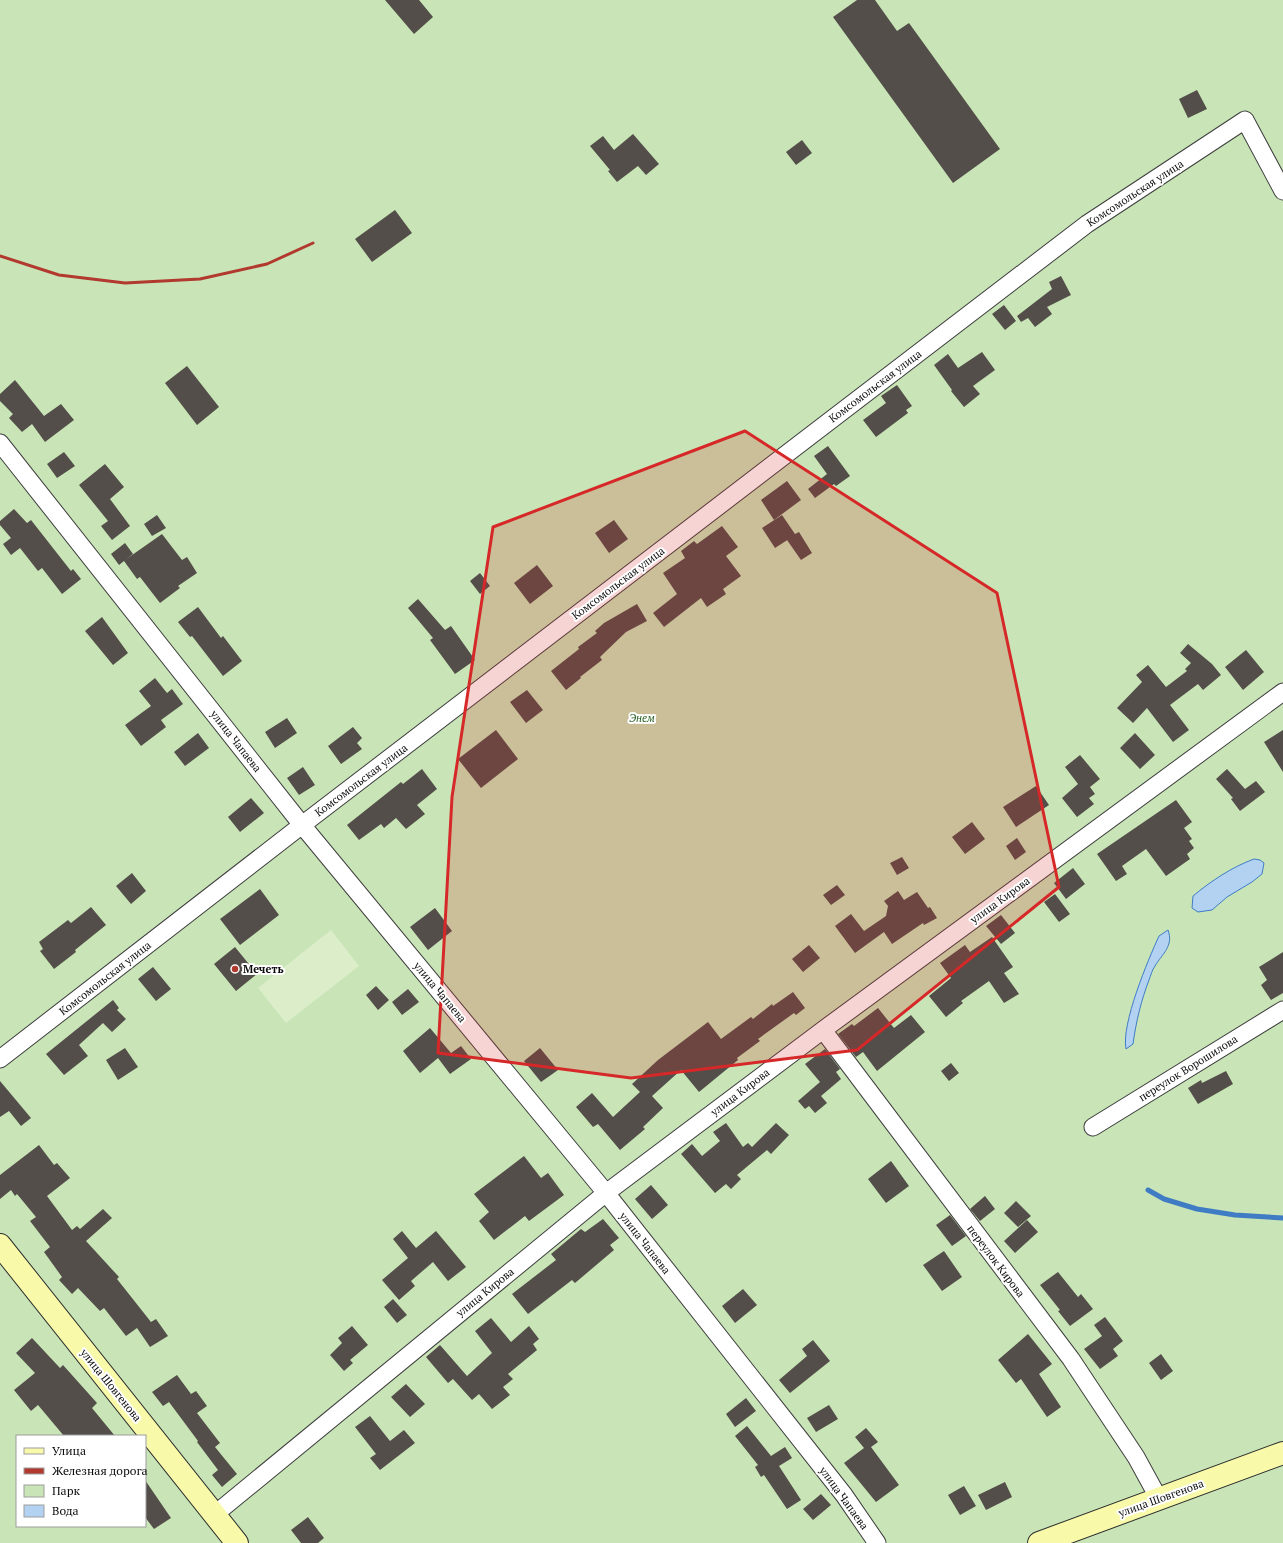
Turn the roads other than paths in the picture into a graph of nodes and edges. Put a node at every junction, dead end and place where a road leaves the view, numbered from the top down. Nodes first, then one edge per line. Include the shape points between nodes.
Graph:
1 (1283, 191) edge
2 (0, 443) edge
3 (1283, 692) edge
4 (302, 825) junction
5 (1283, 1010) edge
6 (822, 1030) junction
7 (0, 1060) edge
8 (1093, 1127) dead end
9 (606, 1193) junction
10 (0, 1245) edge
11 (1283, 1453) edge
12 (1158, 1499) junction
13 (214, 1515) junction
14 (237, 1543) edge
15 (877, 1543) edge
16 (1039, 1543) edge

1 - 4 street, Комсомольская улица via 1245,120 1087,224
2 - 4 street, улица Чапаева
3 - 6 street, улица Кирова
4 - 7 street, Комсомольская улица
4 - 9 street, улица Чапаева
5 - 8 street, переулок Ворошилова
6 - 9 street, улица Кирова
6 - 12 street, переулок Кирова via 1071,1359 1136,1457
9 - 13 street, улица Кирова
9 - 15 street, улица Чапаева via 844,1495
10 - 13 street, улица Шовгенова
11 - 12 street, улица Шовгенова
12 - 16 street, улица Шовгенова
13 - 14 street, улица Шовгенова

